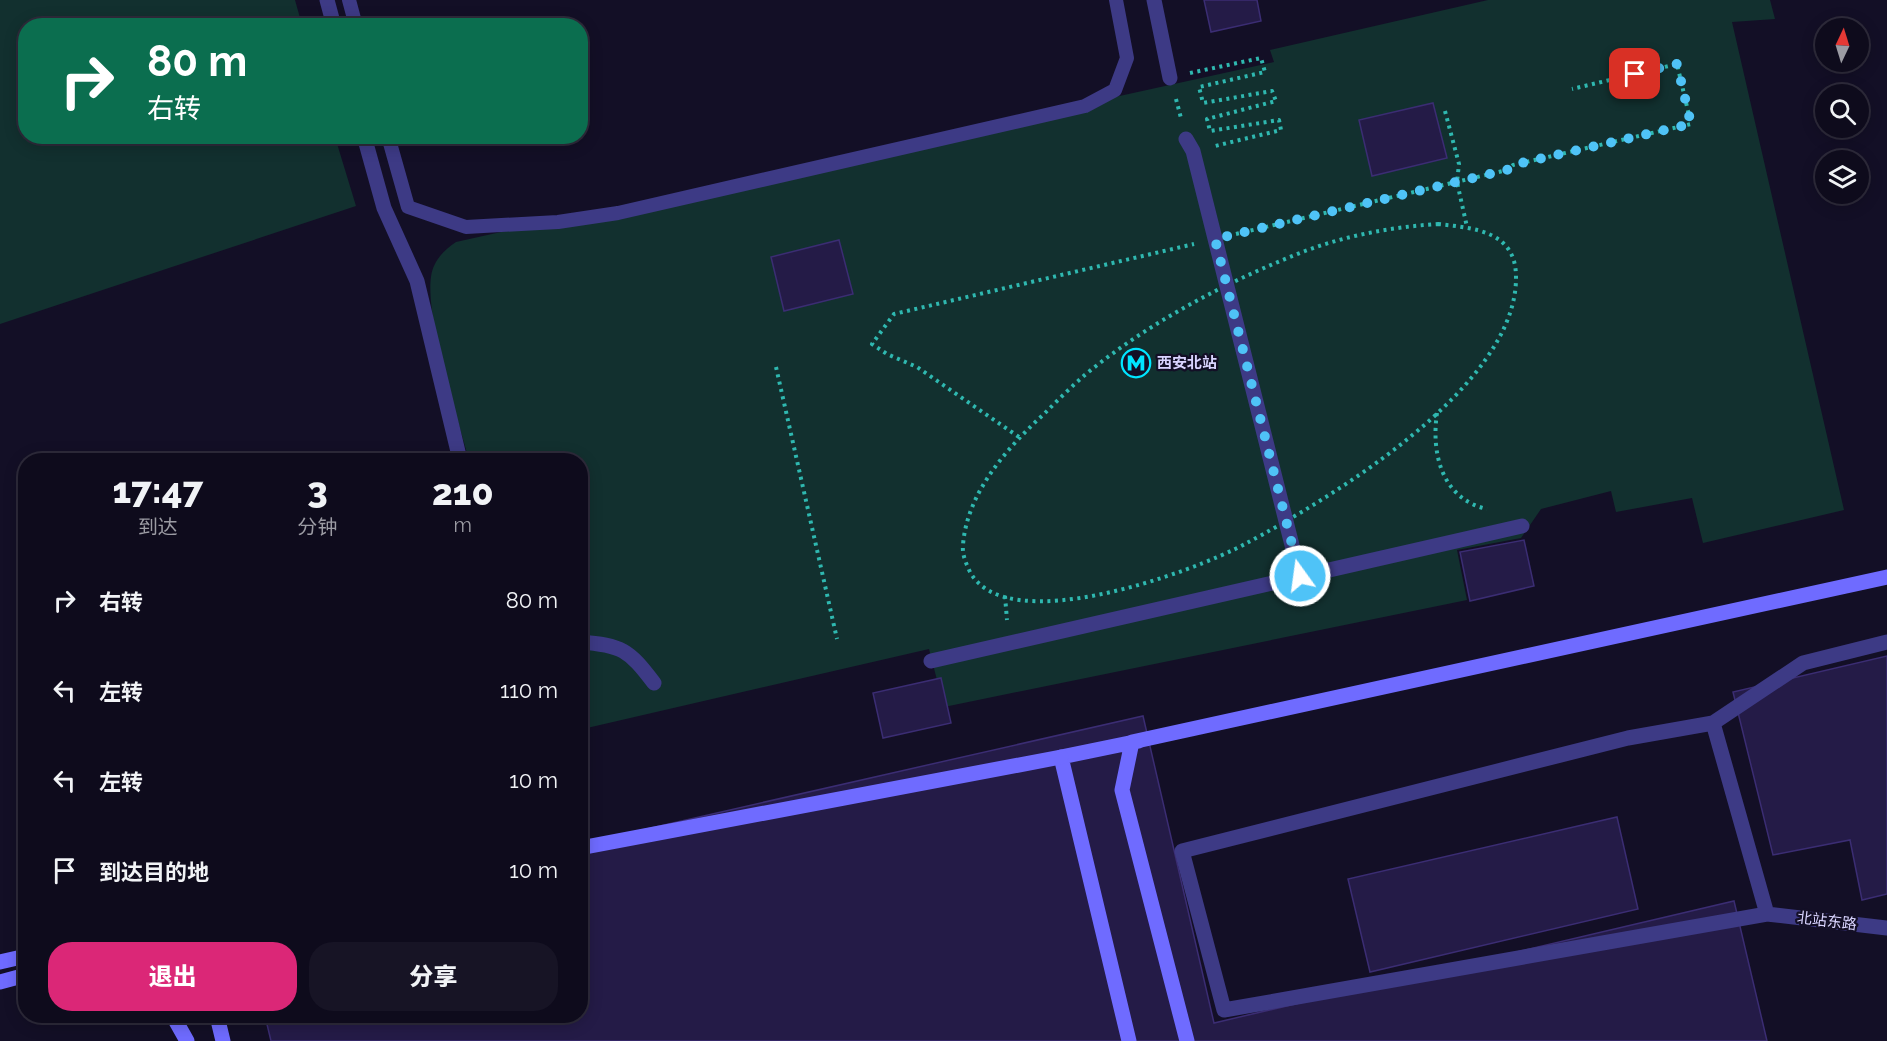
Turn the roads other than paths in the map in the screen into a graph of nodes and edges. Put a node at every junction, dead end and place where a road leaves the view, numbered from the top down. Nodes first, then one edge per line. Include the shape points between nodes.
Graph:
1 (327, 0) edge
2 (349, 0) edge
3 (1116, 0) edge
4 (1154, 0) edge
5 (332, 18) edge
6 (354, 18) edge
7 (1170, 78) road end
8 (366, 144) edge
9 (390, 144) edge
10 (1190, 145) road end
11 (458, 453) edge
12 (1522, 526) dead end
13 (1300, 576) junction
14 (1887, 577) edge
15 (588, 643) edge
16 (1887, 643) edge
17 (931, 661) dead end
18 (654, 682) dead end
19 (1221, 723) junction
20 (1713, 723) junction
21 (1061, 757) junction
22 (588, 846) edge
23 (1767, 914) junction
24 (1887, 928) edge
25 (18, 958) edge
26 (0, 962) edge
27 (18, 977) edge
28 (0, 982) edge
29 (177, 1023) edge
30 (219, 1023) edge
31 (187, 1041) edge
32 (223, 1041) edge
33 (1129, 1041) edge
34 (1187, 1041) edge

1 - 5 street
2 - 6 lane
3 - 9 lane via 1127,58 1114,90 1085,106 618,213 558,222 466,227 408,207
4 - 7 street
8 - 11 street via 384,208 417,281
10 - 13 street
12 - 13 street
13 - 17 street
14 - 19 main road
15 - 18 street via 610,644 626,652
16 - 20 street via 1803,663
19 - 21 main road
19 - 34 main road via 1132,742 1122,790
20 - 23 street
20 - 23 street, 北站东路 via 1628,738 1182,851 1224,1010
21 - 22 main road, bridge
21 - 33 main road
23 - 24 street, 北站东路
25 - 26 main road
27 - 28 main road
29 - 31 main road
30 - 32 main road

